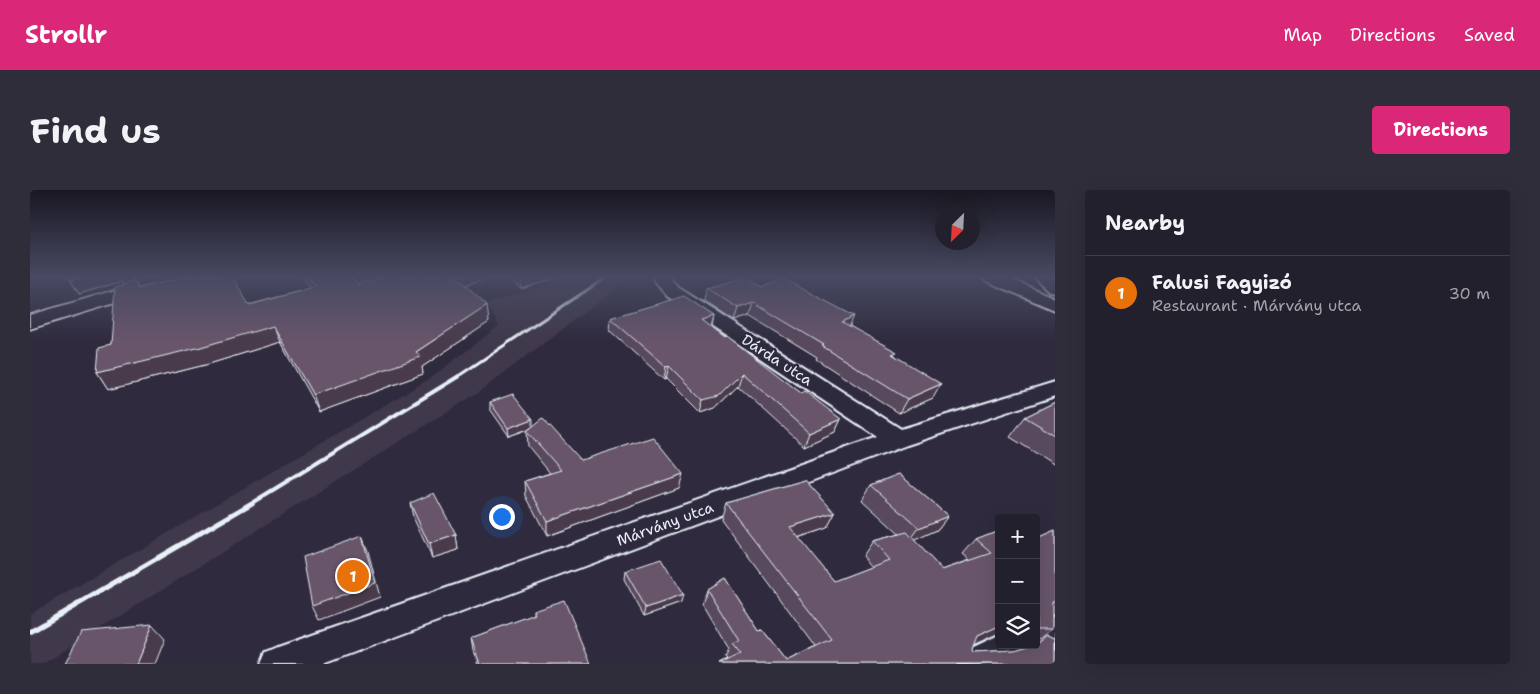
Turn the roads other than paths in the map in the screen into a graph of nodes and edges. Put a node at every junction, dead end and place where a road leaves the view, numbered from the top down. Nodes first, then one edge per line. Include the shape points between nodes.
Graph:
1 (96, 298) edge
2 (682, 298) edge
3 (1040, 298) edge
4 (1055, 305) edge
5 (30, 322) edge
6 (1055, 389) edge
7 (898, 440) junction
8 (1055, 633) edge
9 (1040, 634) edge
10 (1005, 649) edge
11 (278, 664) edge
12 (975, 664) edge

1 - 5 main road
2 - 7 street, Dárda utca
3 - 4 street
6 - 7 street, Márvány utca
7 - 11 street, Márvány utca
8 - 9 street
10 - 12 street

